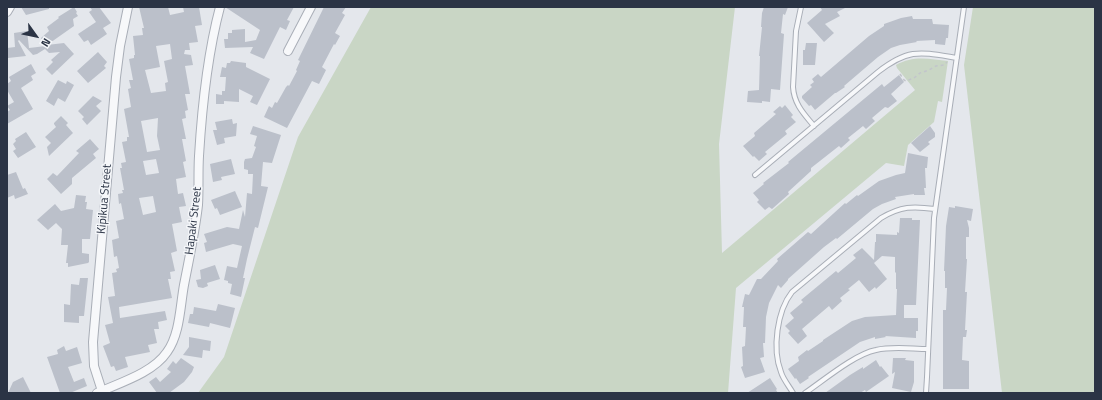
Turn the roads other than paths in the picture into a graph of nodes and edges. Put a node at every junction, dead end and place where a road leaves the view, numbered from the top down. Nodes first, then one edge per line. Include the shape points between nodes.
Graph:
1 (10, 7) edge
2 (128, 7) edge
3 (220, 7) edge
4 (311, 7) edge
5 (801, 7) edge
6 (964, 7) edge
7 (7, 12) edge
8 (288, 51) dead end
9 (957, 58) junction
10 (814, 126) junction
11 (755, 176) dead end
12 (935, 209) junction
13 (928, 350) junction
14 (100, 392) edge
15 (793, 393) edge
16 (805, 393) edge
17 (926, 393) edge

1 - 7 street
2 - 14 street, Kipikua Street via 116,77 93,342 94,366
3 - 14 street, Hapaki Street via 206,70 198,206 175,335 167,353 155,365
4 - 8 street
5 - 10 lane via 796,31 793,95 798,107
6 - 9 lane
9 - 10 lane via 922,53 896,59
9 - 12 lane
10 - 11 lane
12 - 13 lane
12 - 15 lane via 906,207 888,213 787,298 779,317 777,358 781,372
13 - 16 lane via 890,349 869,352
13 - 17 lane

